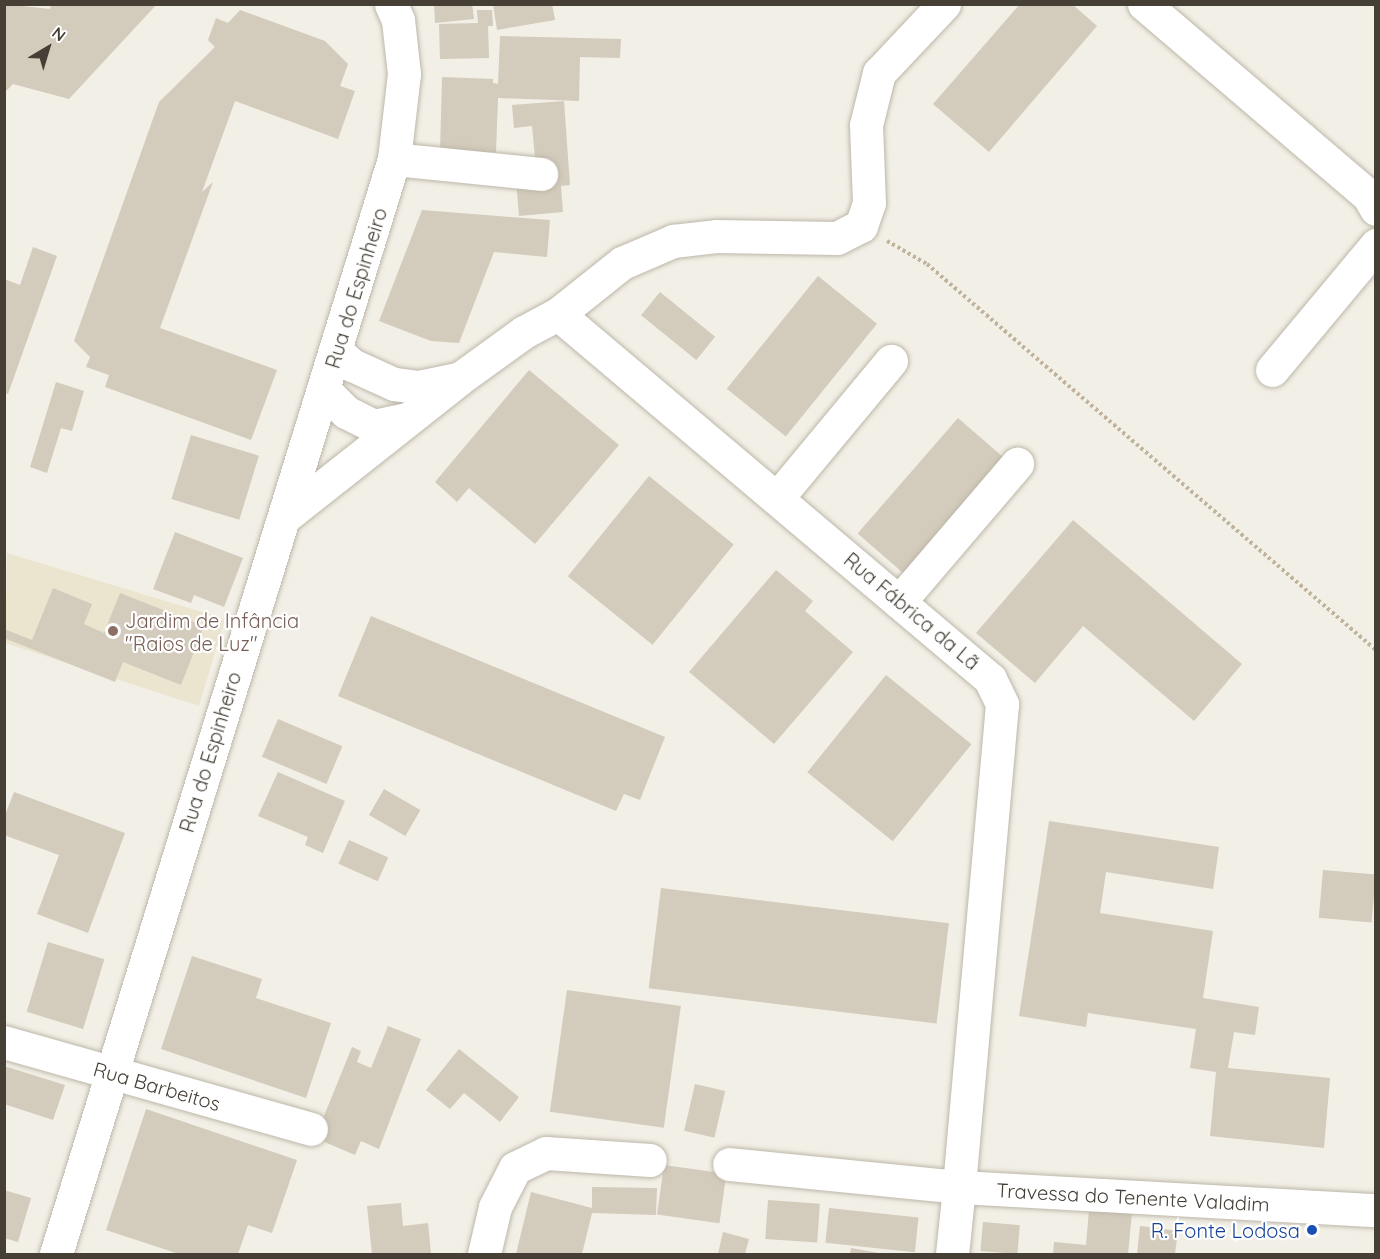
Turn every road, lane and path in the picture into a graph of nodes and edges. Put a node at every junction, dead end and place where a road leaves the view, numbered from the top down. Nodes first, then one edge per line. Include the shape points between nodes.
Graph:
1 (391, 4) edge
2 (944, 4) edge
3 (1144, 4) edge
4 (394, 159) junction
5 (541, 174) dead end
6 (1376, 209) edge
7 (861, 226) junction
8 (1376, 245) edge
9 (558, 314) junction
10 (337, 352) junction
11 (891, 361) dead end
12 (1272, 370) dead end
13 (459, 379) junction
14 (325, 391) junction
15 (406, 419) junction
16 (1017, 464) dead end
17 (778, 497) junction
18 (287, 515) junction
19 (899, 602) junction
20 (1376, 650) edge
21 (4, 1042) edge
22 (112, 1074) junction
23 (311, 1129) dead end
24 (650, 1160) dead end
25 (729, 1164) dead end
26 (959, 1187) junction
27 (1376, 1210) edge
28 (56, 1254) edge
29 (484, 1254) edge
30 (952, 1254) edge

1 - 4 street, Rua do Espinheiro via 398,20 404,74
2 - 7 street via 879,73 866,125 869,203
3 - 6 street via 1368,195
4 - 5 street
4 - 10 street, Rua do Espinheiro
7 - 9 street via 837,238 716,236 673,241 622,263
7 - 20 path via 927,264
8 - 12 street
9 - 13 street via 524,332
9 - 17 street, Rua Fábrica da Lã
10 - 13 street via 352,365 394,384 419,387
10 - 14 street, Rua do Espinheiro
11 - 17 street
13 - 15 street
14 - 15 street via 346,412 374,426
14 - 18 street, Rua do Espinheiro
15 - 18 street
16 - 19 street
17 - 19 street, Rua Fábrica da Lã
18 - 22 street, Rua do Espinheiro via 255,605
19 - 26 street, Rua Fábrica da Lã via 990,680 1002,704
21 - 22 street, Rua Barbeitos
22 - 23 street, Rua Barbeitos
22 - 28 street, Rua do Espinheiro
24 - 29 street via 546,1153 515,1168 495,1207
25 - 26 street, Travessa do Tenente Valadim
26 - 27 street, Travessa do Tenente Valadim
26 - 30 street

